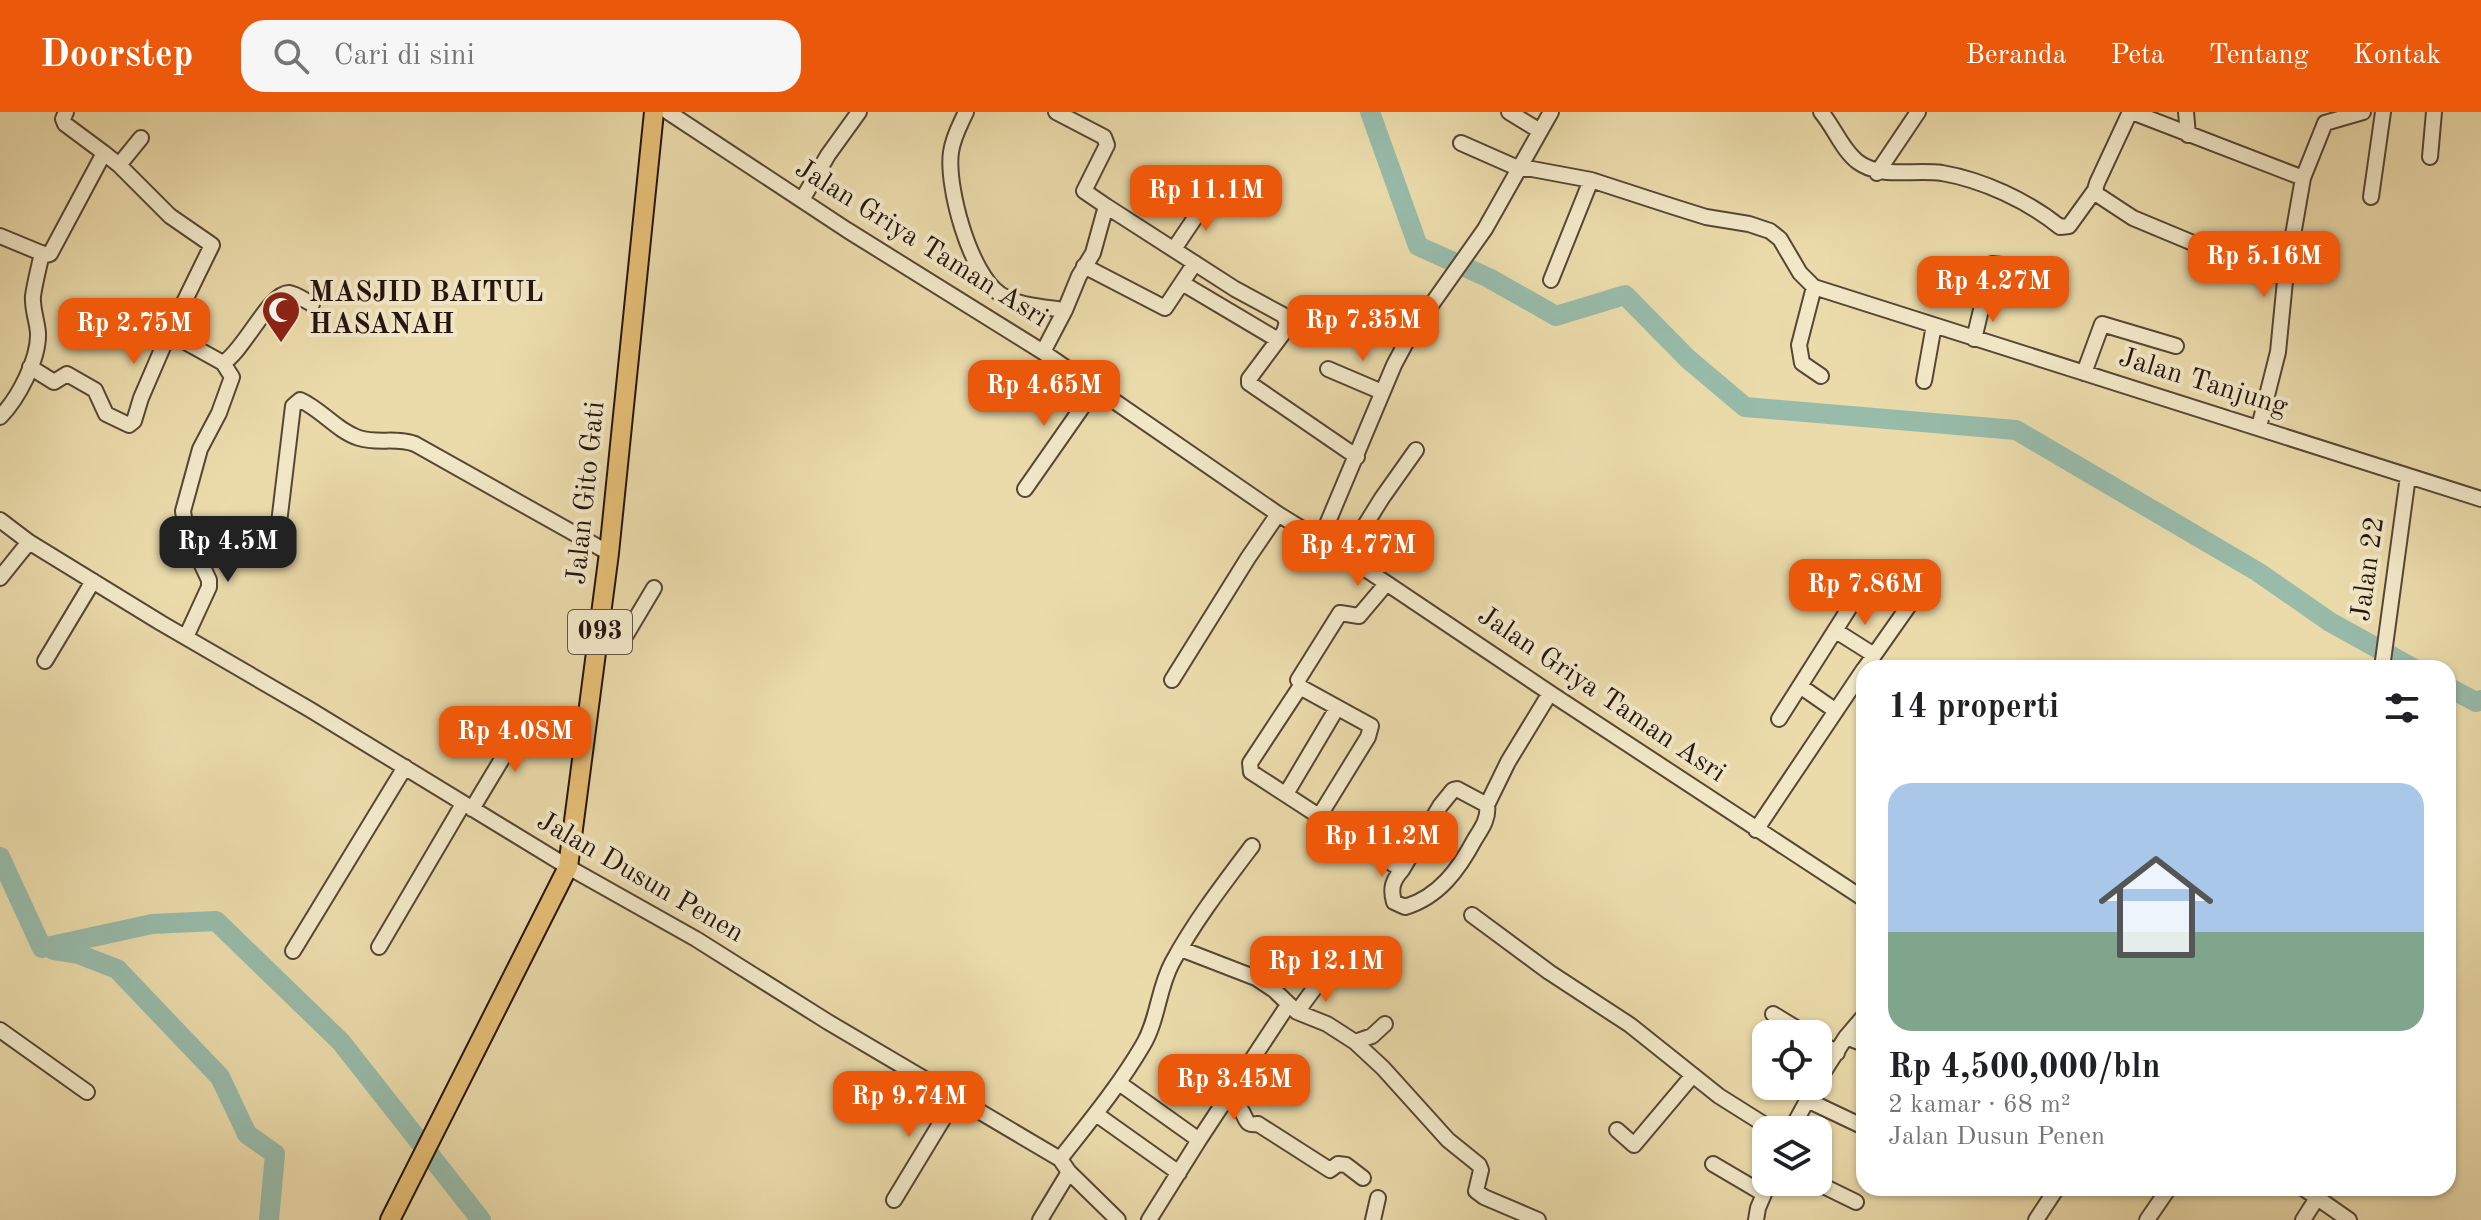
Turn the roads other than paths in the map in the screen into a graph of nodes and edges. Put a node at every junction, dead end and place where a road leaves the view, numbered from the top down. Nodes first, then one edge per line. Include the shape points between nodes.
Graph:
1 (66, 112) edge
2 (654, 112) edge
3 (668, 112) edge
4 (859, 112) edge
5 (966, 112) edge
6 (1057, 112) edge
7 (1509, 112) edge
8 (1551, 112) edge
9 (1821, 112) edge
10 (1918, 112) edge
11 (2131, 112) edge
12 (2186, 112) edge
13 (2363, 112) edge
14 (2383, 112) edge
15 (2434, 112) edge
16 (2326, 117) edge
17 (1540, 131) junction
18 (2188, 135) junction
19 (141, 138) dead end
20 (1461, 143) dead end
21 (104, 153) junction
22 (2430, 157) dead end
23 (119, 165) junction
24 (1520, 169) junction
25 (1877, 173) junction
26 (2303, 178) junction
27 (1591, 180) junction
28 (2095, 190) junction
29 (1209, 197) dead end
30 (2371, 197) dead end
31 (802, 200) junction
32 (1106, 206) junction
33 (0, 236) edge
34 (1174, 249) junction
35 (42, 253) junction
36 (1195, 263) junction
37 (2288, 264) junction
38 (1084, 266) junction
39 (2012, 266) dead end
40 (1551, 280) dead end
41 (1182, 283) junction
42 (1814, 287) junction
43 (312, 304) dead end
44 (1065, 310) junction
45 (1934, 325) junction
46 (169, 333) junction
47 (1974, 339) junction
48 (1278, 340) junction
49 (2176, 346) dead end
50 (1043, 352) junction
51 (223, 363) junction
52 (30, 367) junction
53 (1328, 369) dead end
54 (2084, 373) junction
55 (1821, 376) dead end
56 (1924, 381) dead end
57 (1095, 389) junction
58 (1382, 392) junction
59 (5, 412) edge
60 (2259, 427) junction
61 (1416, 450) dead end
62 (1357, 457) junction
63 (2408, 476) junction
64 (1025, 489) dead end
65 (2481, 499) edge
66 (1278, 514) junction
67 (0, 520) edge
68 (1320, 541) junction
69 (29, 542) junction
70 (194, 549) junction
71 (609, 553) junction
72 (1346, 556) junction
73 (0, 578) edge
74 (93, 581) junction
75 (1386, 584) junction
76 (654, 588) dead end
77 (601, 623) junction
78 (1836, 631) junction
79 (186, 637) junction
80 (1874, 655) junction
81 (1870, 660) edge
82 (2383, 660) edge
83 (45, 661) dead end
84 (1172, 680) dead end
85 (1298, 680) dead end
86 (1856, 680) edge
87 (1800, 686) junction
88 (1550, 693) junction
89 (1337, 708) junction
90 (1836, 711) junction
91 (526, 719) dead end
92 (1779, 719) dead end
93 (405, 767) junction
94 (1286, 794) junction
95 (1487, 805) junction
96 (468, 806) junction
97 (1320, 815) junction
98 (1756, 830) junction
99 (1252, 846) dead end
100 (568, 867) junction
101 (1402, 870) junction
102 (1856, 894) edge
103 (1472, 915) dead end
104 (379, 947) dead end
105 (1181, 949) junction
106 (293, 951) dead end
107 (1325, 974) dead end
108 (1293, 1008) junction
109 (1773, 1014) dead end
110 (1783, 1020) edge
111 (1385, 1024) dead end
112 (1856, 1025) edge
113 (0, 1030) edge
114 (1846, 1037) junction
115 (1856, 1041) edge
116 (1355, 1042) junction
117 (1832, 1050) edge
118 (1837, 1053) junction
119 (1832, 1060) edge
120 (1693, 1075) junction
121 (1119, 1083) junction
122 (87, 1092) dead end
123 (957, 1096) junction
124 (1226, 1100) junction
125 (1807, 1100) joint
126 (1096, 1114) junction
127 (1798, 1116) edge
128 (1752, 1117) edge
129 (1856, 1123) edge
130 (1617, 1130) dead end
131 (1199, 1140) junction
132 (1713, 1164) dead end
133 (1064, 1166) junction
134 (1179, 1173) junction
135 (1363, 1178) dead end
136 (1752, 1181) edge
137 (1832, 1190) edge
138 (1763, 1196) edge
139 (2052, 1196) edge
140 (2164, 1196) edge
141 (1378, 1198) dead end
142 (894, 1200) dead end
143 (1856, 1202) dead end
144 (2310, 1210) edge
145 (390, 1220) edge
146 (1040, 1220) edge
147 (1118, 1220) edge
148 (1149, 1220) edge
149 (1373, 1220) edge
150 (1538, 1220) edge
151 (1756, 1220) edge
152 (2036, 1220) edge
153 (2147, 1220) edge
154 (2349, 1220) edge

1 - 21 street via 63,123
2 - 71 main road, Jalan Gito Gati / 093
3 - 31 street, Jalan Griya Taman Asri
4 - 31 street
5 - 44 street via 954,136 950,173 955,207 980,269 999,294
6 - 32 street via 1104,137 1107,145 1084,191
7 - 17 street
8 - 17 street
9 - 25 street via 1849,155
10 - 25 street
11 - 18 street
11 - 28 street
12 - 18 street
13 - 16 street
14 - 30 street
15 - 22 street
16 - 26 street
17 - 24 street
18 - 26 street
19 - 23 street
20 - 24 street
21 - 23 street
21 - 35 street via 50,254
23 - 46 street via 170,216 212,245
24 - 27 street
24 - 58 street via 1410,335
25 - 28 street via 1954,175 2002,192 2064,228
26 - 37 street
27 - 40 street
27 - 42 street via 1706,217 1770,231
28 - 37 street via 2159,231 2205,248
29 - 34 street
31 - 50 street, Jalan Griya Taman Asri
32 - 34 street
32 - 38 street
33 - 35 street
34 - 36 street
35 - 52 street via 33,295 38,335
36 - 41 street
36 - 48 street via 1283,315 1287,322
37 - 60 street via 2278,352
38 - 41 street via 1163,308
38 - 44 street
39 - 47 street via 1992,264
41 - 48 street
42 - 45 street, Jalan Tanjung
42 - 55 street via 1799,345 1802,363
43 - 51 street via 283,294
44 - 50 street
45 - 47 street, Jalan Tanjung
45 - 56 street
46 - 51 street
46 - 52 street via 129,425 106,414 93,388 67,374 54,382
47 - 54 street, Jalan Tanjung
48 - 62 street via 1249,383
49 - 54 street via 2102,324
50 - 57 street, Jalan Griya Taman Asri
51 - 70 street via 233,381 200,449 186,499 185,526
52 - 59 street
53 - 58 street
54 - 60 street, Jalan Tanjung
57 - 64 street
57 - 66 street, Jalan Griya Taman Asri
58 - 62 street
60 - 63 street, Jalan Tanjung
61 - 72 street
62 - 68 street
63 - 65 street, Jalan Tanjung
63 - 82 street, Jalan 22
66 - 68 street, Jalan Griya Taman Asri
66 - 84 street
67 - 69 street, Jalan Dusun Penen
68 - 72 street, Jalan Griya Taman Asri
69 - 73 street
69 - 74 street, Jalan Dusun Penen
70 - 71 street via 279,523 293,406 300,400 355,437 415,444
70 - 79 street via 209,587
71 - 77 main road, Jalan Gito Gati / 093
72 - 75 street, Jalan Griya Taman Asri
74 - 79 street, Jalan Dusun Penen
74 - 83 street
75 - 85 street via 1359,616 1340,613
75 - 88 street, Jalan Griya Taman Asri
76 - 77 street via 626,635
77 - 100 main road, Jalan Gito Gati / 093
78 - 80 street
78 - 80 street via 1872,573 1883,576 1909,595 1910,604
78 - 87 street
79 - 93 street, Jalan Dusun Penen
80 - 81 street
86 - 90 street
87 - 90 street
87 - 92 street
88 - 95 street
88 - 98 street, Jalan Griya Taman Asri
89 - 94 street
89 - 94 street via 1300,687 1250,763 1254,774
89 - 97 street via 1371,726 1370,733
90 - 98 street
91 - 96 street
93 - 96 street, Jalan Dusun Penen
93 - 106 street
94 - 97 street
95 - 101 street via 1453,790
95 - 101 street via 1483,826 1461,866 1436,891 1405,907 1394,902 1391,890
96 - 100 street, Jalan Dusun Penen
96 - 104 street
97 - 101 street
98 - 102 street, Jalan Griya Taman Asri
99 - 105 street
100 - 123 street, Jalan Dusun Penen
100 - 145 main road, Jalan Gito Gati / 093
103 - 120 street
105 - 108 street via 1256,978
105 - 121 street via 1163,985 1151,1029
107 - 108 street
108 - 116 street
108 - 124 street
109 - 110 street
111 - 116 street
112 - 114 street
113 - 122 street
114 - 115 street
114 - 118 street
116 - 150 street via 1448,1140 1479,1165 1476,1191
117 - 118 street
118 - 119 street
120 - 128 street
120 - 130 street via 1634,1145
121 - 126 street
121 - 131 street
123 - 133 street, Jalan Dusun Penen
123 - 142 street
124 - 131 street
124 - 135 street via 1247,1122 1330,1170 1346,1165
125 - 127 street
125 - 129 street
126 - 133 street
126 - 134 street
131 - 134 street
132 - 136 street
133 - 146 street
133 - 147 street, Jalan Dusun Penen
134 - 148 street
137 - 143 street
138 - 151 street
139 - 152 street
140 - 153 street
141 - 149 street
144 - 154 street

